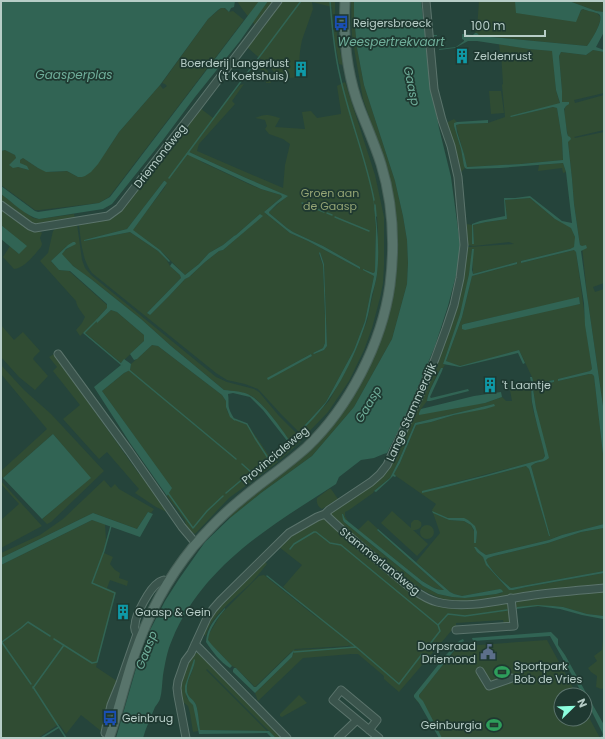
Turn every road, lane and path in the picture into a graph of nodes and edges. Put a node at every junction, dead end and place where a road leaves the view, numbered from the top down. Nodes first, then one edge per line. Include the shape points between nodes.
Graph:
1 (278, 1) edge
2 (345, 1) edge
3 (349, 1) edge
4 (426, 1) edge
5 (366, 122) junction
6 (1, 205) edge
7 (58, 354) dead end
8 (325, 514) junction
9 (197, 543) junction
10 (168, 582) junction
11 (604, 588) edge
12 (511, 598) junction
13 (456, 630) dead end
14 (195, 644) junction
15 (480, 671) dead end
16 (512, 678) dead end
17 (357, 720) junction
18 (369, 730) junction
19 (108, 735) edge
20 (186, 738) edge
21 (287, 738) edge
22 (338, 738) edge
23 (379, 738) edge

1 - 6 street, Driemondweg via 119,208 108,216 36,228
2 - 5 main road, Provincialeweg via 348,59
3 - 5 main road, Provincialeweg via 351,50
4 - 8 street, Lange Stammerdijk via 434,89 458,177 464,244 460,278 454,305 435,359 387,465 371,482
5 - 9 main road, Provincialeweg via 384,177 393,235 390,287 373,348 350,394 322,431 226,512
7 - 9 street via 130,451 182,527
8 - 12 street, Stammerlandweg via 344,533 427,598 464,605
8 - 14 street, Lange Stammerdijk via 289,533 220,601 207,618
9 - 10 main road, Provincialeweg
10 - 19 main road, Provincialeweg via 142,633
10 - 19 street, Provincialeweg via 164,580 155,585 135,621 137,634 111,705
11 - 12 street, Stammerlandweg
12 - 13 street via 514,626
14 - 20 street, Lange Stammerdijk via 185,661 178,684
14 - 21 street
15 - 16 street via 489,686
17 - 18 street
17 - 18 street via 333,700 341,690 377,720
17 - 22 street
18 - 23 street

